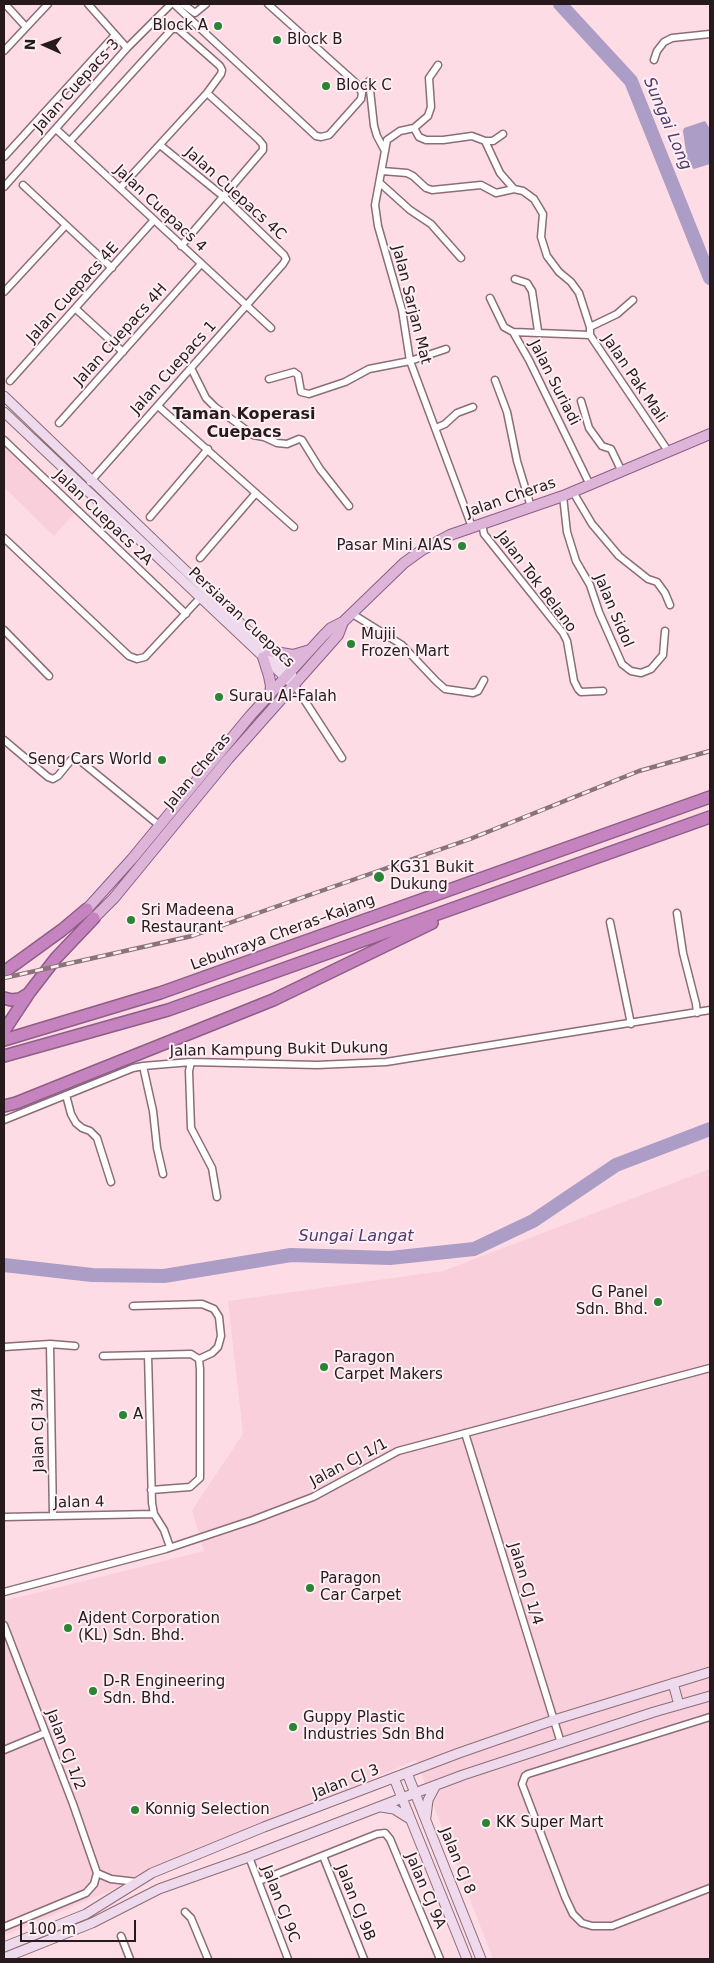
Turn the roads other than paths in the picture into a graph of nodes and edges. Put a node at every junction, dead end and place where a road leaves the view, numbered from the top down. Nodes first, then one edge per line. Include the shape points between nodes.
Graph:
1 (5, 4) edge
2 (48, 4) edge
3 (88, 4) edge
4 (171, 4) edge
5 (183, 4) edge
6 (206, 4) edge
7 (268, 4) edge
8 (26, 27) junction
9 (710, 34) edge
10 (116, 35) junction
11 (127, 48) junction
12 (4, 51) edge
13 (654, 60) dead end
14 (438, 65) dead end
15 (369, 80) dead end
16 (207, 93) junction
17 (414, 128) junction
18 (56, 129) junction
19 (503, 134) dead end
20 (70, 141) junction
21 (484, 142) junction
22 (160, 145) junction
23 (385, 151) junction
24 (4, 157) edge
25 (382, 171) junction
26 (380, 182) junction
27 (23, 185) dead end
28 (4, 186) edge
29 (120, 188) junction
30 (514, 189) junction
31 (224, 197) junction
32 (154, 220) junction
33 (66, 225) junction
34 (181, 246) junction
35 (461, 258) dead end
36 (201, 264) junction
37 (283, 264) joint
38 (112, 268) junction
39 (515, 280) dead end
40 (4, 292) edge
41 (490, 298) dead end
42 (633, 300) dead end
43 (246, 306) junction
44 (76, 309) junction
45 (271, 328) dead end
46 (538, 331) junction
47 (590, 331) junction
48 (514, 332) junction
49 (446, 349) dead end
50 (123, 352) junction
51 (410, 361) junction
52 (191, 368) junction
53 (269, 379) dead end
54 (495, 380) dead end
55 (10, 381) dead end
56 (4, 396) edge
57 (581, 401) dead end
58 (158, 406) junction
59 (473, 407) dead end
60 (4, 412) edge
61 (59, 423) dead end
62 (436, 428) junction
63 (710, 434) edge
64 (4, 440) edge
65 (208, 449) junction
66 (668, 451) junction
67 (622, 472) junction
68 (91, 481) junction
69 (590, 485) junction
70 (84, 489) junction
71 (573, 492) junction
72 (256, 494) junction
73 (563, 496) junction
74 (349, 506) dead end
75 (531, 507) junction
76 (150, 516) dead end
77 (482, 523) junction
78 (294, 527) dead end
79 (472, 527) junction
80 (4, 538) edge
81 (200, 558) dead end
82 (200, 598) junction
83 (670, 605) dead end
84 (351, 613) junction
85 (186, 614) junction
86 (342, 622) junction
87 (4, 630) edge
88 (665, 631) dead end
89 (311, 650) junction
90 (266, 654) junction
91 (48, 676) dead end
92 (290, 678) junction
93 (484, 680) dead end
94 (603, 691) dead end
95 (270, 694) junction
96 (4, 740) edge
97 (342, 758) dead end
98 (710, 797) edge
99 (710, 818) edge
100 (160, 826) junction
101 (481, 899) junction
102 (677, 913) dead end
103 (91, 914) junction
104 (610, 922) dead end
105 (4, 972) edge
106 (29, 993) junction
107 (4, 998) edge
108 (710, 1010) edge
109 (697, 1013) junction
110 (4, 1016) edge
111 (631, 1024) junction
112 (4, 1027) edge
113 (4, 1031) edge
114 (4, 1040) edge
115 (4, 1056) edge
116 (191, 1062) junction
117 (142, 1066) junction
118 (66, 1095) junction
119 (4, 1106) edge
120 (4, 1120) edge
121 (162, 1174) dead end
122 (111, 1182) dead end
123 (217, 1197) dead end
124 (133, 1306) dead end
125 (50, 1344) junction
126 (75, 1346) dead end
127 (4, 1347) edge
128 (148, 1355) junction
129 (103, 1356) dead end
130 (199, 1359) junction
131 (710, 1368) edge
132 (466, 1433) junction
133 (151, 1490) junction
134 (154, 1514) junction
135 (53, 1516) junction
136 (4, 1517) edge
137 (170, 1547) junction
138 (4, 1592) edge
139 (4, 1625) edge
140 (710, 1672) edge
141 (673, 1683) junction
142 (710, 1696) edge
143 (679, 1705) junction
144 (710, 1717) edge
145 (554, 1720) junction
146 (45, 1733) junction
147 (561, 1743) junction
148 (4, 1750) edge
149 (407, 1773) junction
150 (394, 1778) junction
151 (436, 1785) junction
152 (415, 1793) junction
153 (402, 1798) junction
154 (379, 1807) junction
155 (410, 1819) junction
156 (426, 1821) junction
157 (323, 1856) junction
158 (249, 1857) junction
159 (97, 1872) junction
160 (259, 1881) junction
161 (137, 1882) junction
162 (710, 1888) edge
163 (185, 1912) dead end
164 (4, 1927) edge
165 (121, 1936) dead end
166 (4, 1947) edge
167 (4, 1958) edge
168 (130, 1959) edge
169 (208, 1959) edge
170 (288, 1959) edge
171 (364, 1959) edge
172 (440, 1959) edge
173 (467, 1959) edge
174 (481, 1959) edge

1 - 8 street
2 - 8 street
3 - 10 street
4 - 7 street via 316,136 329,135 361,99 362,93 357,84
4 - 11 street, Jalan Cuepacs 3
5 - 6 street via 195,13
8 - 12 street
9 - 13 street via 672,38 664,42
10 - 11 street
10 - 24 street
11 - 18 street, Jalan Cuepacs 3
14 - 17 street via 429,78 431,107 428,116
15 - 23 street via 376,136
16 - 20 street via 222,70 220,66 178,29 172,29
16 - 22 street
16 - 31 street via 263,145 263,150
17 - 21 street via 419,137 426,140 472,136
17 - 23 street, Jalan Sarjan Mat via 393,134 387,140
18 - 20 street, Jalan Cuepacs 4
18 - 28 street, Jalan Cuepacs 3
19 - 21 street via 493,141
20 - 29 street, Jalan Cuepacs 4
21 - 30 street via 500,173
22 - 29 street
22 - 31 street, Jalan Cuepacs 4C
23 - 25 street, Jalan Sarjan Mat
25 - 26 street, Jalan Sarjan Mat
25 - 30 street via 407,173 432,190 476,185 496,193
26 - 35 street via 410,210 431,224
26 - 51 street, Jalan Sarjan Mat via 376,205 378,226 402,310
27 - 33 street
29 - 32 street, Jalan Cuepacs 4
30 - 47 street, Jalan Pak Mali via 528,194 540,207 541,237 548,256 579,293
31 - 34 street
31 - 37 street, Jalan Cuepacs 4C via 284,255
32 - 34 street, Jalan Cuepacs 4
32 - 38 street, Jalan Cuepacs 4E
33 - 38 street
33 - 40 street
34 - 36 street, Jalan Cuepacs 4
36 - 43 street, Jalan Cuepacs 4
36 - 50 street, Jalan Cuepacs 4H
37 - 43 street, Jalan Cuepacs 1
38 - 44 street, Jalan Cuepacs 4E
39 - 46 street via 527,283 532,291
41 - 48 street, Jalan Suriadi via 504,327
42 - 47 street via 618,314
43 - 45 street, Jalan Cuepacs 4
43 - 52 street, Jalan Cuepacs 1
44 - 50 street
44 - 55 street, Jalan Cuepacs 4E
46 - 47 street
46 - 48 street
47 - 66 street, Jalan Pak Mali
48 - 69 street, Jalan Suriadi
49 - 51 street
50 - 61 street, Jalan Cuepacs 4H
51 - 53 street via 369,369 346,382 309,394 301,392 298,374 294,372
51 - 62 street, Jalan Sarjan Mat
52 - 58 street, Jalan Cuepacs 1
52 - 74 street via 206,398 253,435 277,444 302,440
54 - 75 street via 507,412
56 - 68 street, Persiaran Cuepacs
57 - 67 street via 589,428 602,446 611,449
58 - 65 street
58 - 68 street, Jalan Cuepacs 1
59 - 62 street
60 - 70 street, Persiaran Cuepacs
62 - 79 street, Jalan Sarjan Mat
63 - 66 main road, Jalan Cheras
64 - 85 street, Jalan Cuepacs 2A
65 - 72 street
65 - 76 street
66 - 67 main road, Jalan Cheras
67 - 69 main road, Jalan Cheras
68 - 70 street, Jalan Cuepacs 1
68 - 90 street, Persiaran Cuepacs
69 - 71 main road, Jalan Cheras
70 - 82 street, Persiaran Cuepacs
71 - 73 main road, Jalan Cheras
71 - 83 street via 592,524 619,556 648,579 657,582
72 - 78 street
72 - 81 street
73 - 75 main road, Jalan Cheras
73 - 88 street, Jalan Sidol via 567,532 576,561 590,585 598,612 622,664 641,673 651,669 663,655
75 - 77 main road, Jalan Cheras
77 - 79 main road, Jalan Cheras
77 - 94 street, Jalan Tok Belano via 484,534 563,634 578,689 581,692
79 - 84 main road, Jalan Cheras via 450,535 415,555
80 - 85 street via 129,656 144,657
82 - 85 street
82 - 90 street, Persiaran Cuepacs
84 - 86 main road, Jalan Cheras
84 - 93 street via 402,645 445,689 472,693 478,691
86 - 89 main road, Jalan Cheras via 331,628
86 - 92 main road, Jalan Cheras via 338,635
87 - 91 street
89 - 90 main road via 293,655
89 - 92 main road, Jalan Cheras
90 - 92 street, Persiaran Cuepacs
90 - 95 main road
92 - 95 main road, Jalan Cheras
92 - 97 street
92 - 103 main road, Jalan Cheras via 114,898
95 - 100 main road, Jalan Cheras
96 - 100 street via 53,779 71,760 78,759
98 - 114 highway, Lebuhraya Cheras–Kajang via 160,993
99 - 101 highway
100 - 103 main road, Jalan Cheras
101 - 115 highway via 168,1010
101 - 119 highway via 273,1000
102 - 109 street
103 - 105 highway via 62,930
103 - 106 highway
104 - 111 street
106 - 107 highway via 20,999
106 - 113 highway
108 - 109 street, Jalan Kampung Bukit Dukung
109 - 111 street, Jalan Kampung Bukit Dukung
110 - 112 highway
111 - 116 street, Jalan Kampung Bukit Dukung via 386,1062 317,1065
116 - 117 street, Jalan Kampung Bukit Dukung
116 - 123 street via 191,1128 212,1168
117 - 118 street, Jalan Kampung Bukit Dukung
117 - 121 street via 153,1111
118 - 120 street, Jalan Kampung Bukit Dukung
118 - 122 street via 76,1123 97,1138
124 - 130 street via 202,1304 214,1309 219,1317 221,1336 218,1347
125 - 126 street
125 - 127 street
125 - 135 street, Jalan CJ 3/4
128 - 129 street
128 - 130 street via 191,1354
128 - 133 street
130 - 133 street via 200,1478 190,1487
131 - 132 street, Jalan CJ 1/1
132 - 137 street, Jalan CJ 1/1 via 398,1452 313,1497
132 - 145 street, Jalan CJ 1/4
133 - 134 street
134 - 135 street, Jalan 4
134 - 137 street
135 - 136 street, Jalan 4
137 - 138 street, Jalan CJ 1/1
139 - 146 street, Jalan CJ 1/2
140 - 141 street, Jalan CJ 3
141 - 143 street
141 - 145 street, Jalan CJ 3
142 - 143 street
143 - 147 street
144 - 162 street via 528,1774 522,1784 565,1897 582,1923 612,1926
145 - 147 street, Jalan CJ 1/4
145 - 149 street, Jalan CJ 3
146 - 148 street
146 - 159 street, Jalan CJ 1/2
147 - 151 street
149 - 150 street, Jalan CJ 3
149 - 152 street, Jalan CJ 8
150 - 153 street, Jalan CJ 8
150 - 161 street, Jalan CJ 3 via 169,1866
151 - 152 street
151 - 156 street via 428,1800
152 - 153 street
152 - 156 street, Jalan CJ 8
153 - 154 street
153 - 155 street, Jalan CJ 8
154 - 155 street via 394,1809
154 - 158 street
155 - 173 street, Jalan CJ 8
156 - 174 street, Jalan CJ 8
157 - 160 street
157 - 171 street, Jalan CJ 9B
157 - 172 street, Jalan CJ 9A via 384,1833 390,1840
158 - 160 street, Jalan CJ 9C
158 - 167 street via 151,1892 92,1923
159 - 161 street via 111,1880
159 - 164 street via 94,1884 86,1893
160 - 170 street, Jalan CJ 9C
161 - 166 street, Jalan CJ 3 via 86,1914
163 - 169 street via 191,1918
165 - 168 street

